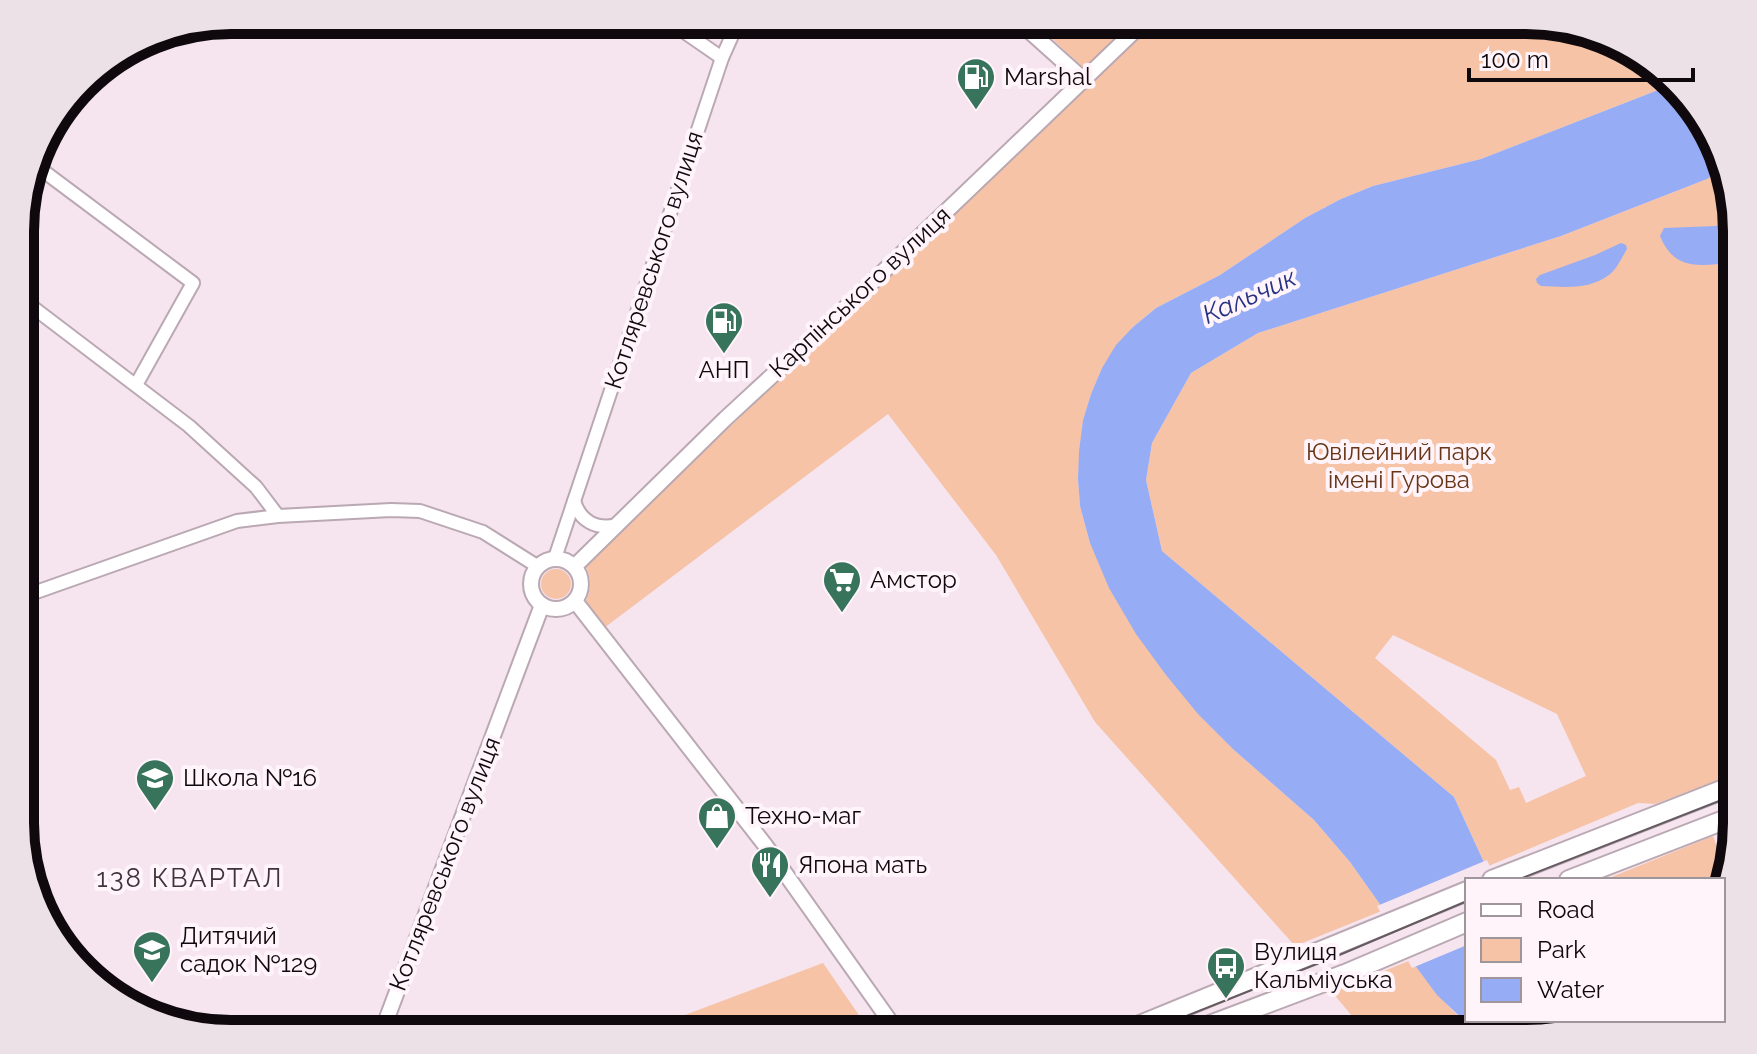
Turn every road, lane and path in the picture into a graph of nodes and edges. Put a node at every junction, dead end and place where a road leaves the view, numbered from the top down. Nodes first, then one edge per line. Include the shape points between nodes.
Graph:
1 (687, 34) edge
2 (733, 34) edge
3 (1033, 34) edge
4 (1132, 34) edge
5 (722, 58) junction
6 (1084, 80) junction
7 (43, 171) edge
8 (34, 308) edge
9 (136, 385) junction
10 (574, 501) junction
11 (278, 516) junction
12 (617, 525) junction
13 (555, 558) junction
14 (537, 566) junction
15 (575, 566) junction
16 (34, 593) edge
17 (575, 601) junction
18 (542, 605) junction
19 (1723, 789) edge
20 (1723, 820) edge
21 (1497, 878) edge
22 (1574, 878) edge
23 (1465, 892) edge
24 (1465, 923) edge
25 (386, 1020) edge
26 (889, 1020) edge
27 (1174, 1020) edge
28 (1223, 1020) edge

1 - 5 street
2 - 5 street, Котляревського вулиця
3 - 6 street
4 - 6 street, Карпінського вулиця
5 - 10 street, Котляревського вулиця
6 - 12 street, Карпінського вулиця
7 - 9 street via 193,283
8 - 9 street
9 - 11 street via 256,487
10 - 12 street via 590,523
10 - 13 street, Котляревського вулиця
11 - 14 street via 420,511 483,532
11 - 16 street via 237,521
12 - 15 street, Карпінського вулиця
13 - 14 street
13 - 15 street
14 - 18 street via 532,590
15 - 17 street via 582,583
17 - 18 street via 559,609
17 - 26 street via 765,845
18 - 25 street, Котляревського вулиця
19 - 21 main road
20 - 22 main road
23 - 27 main road
24 - 28 main road

